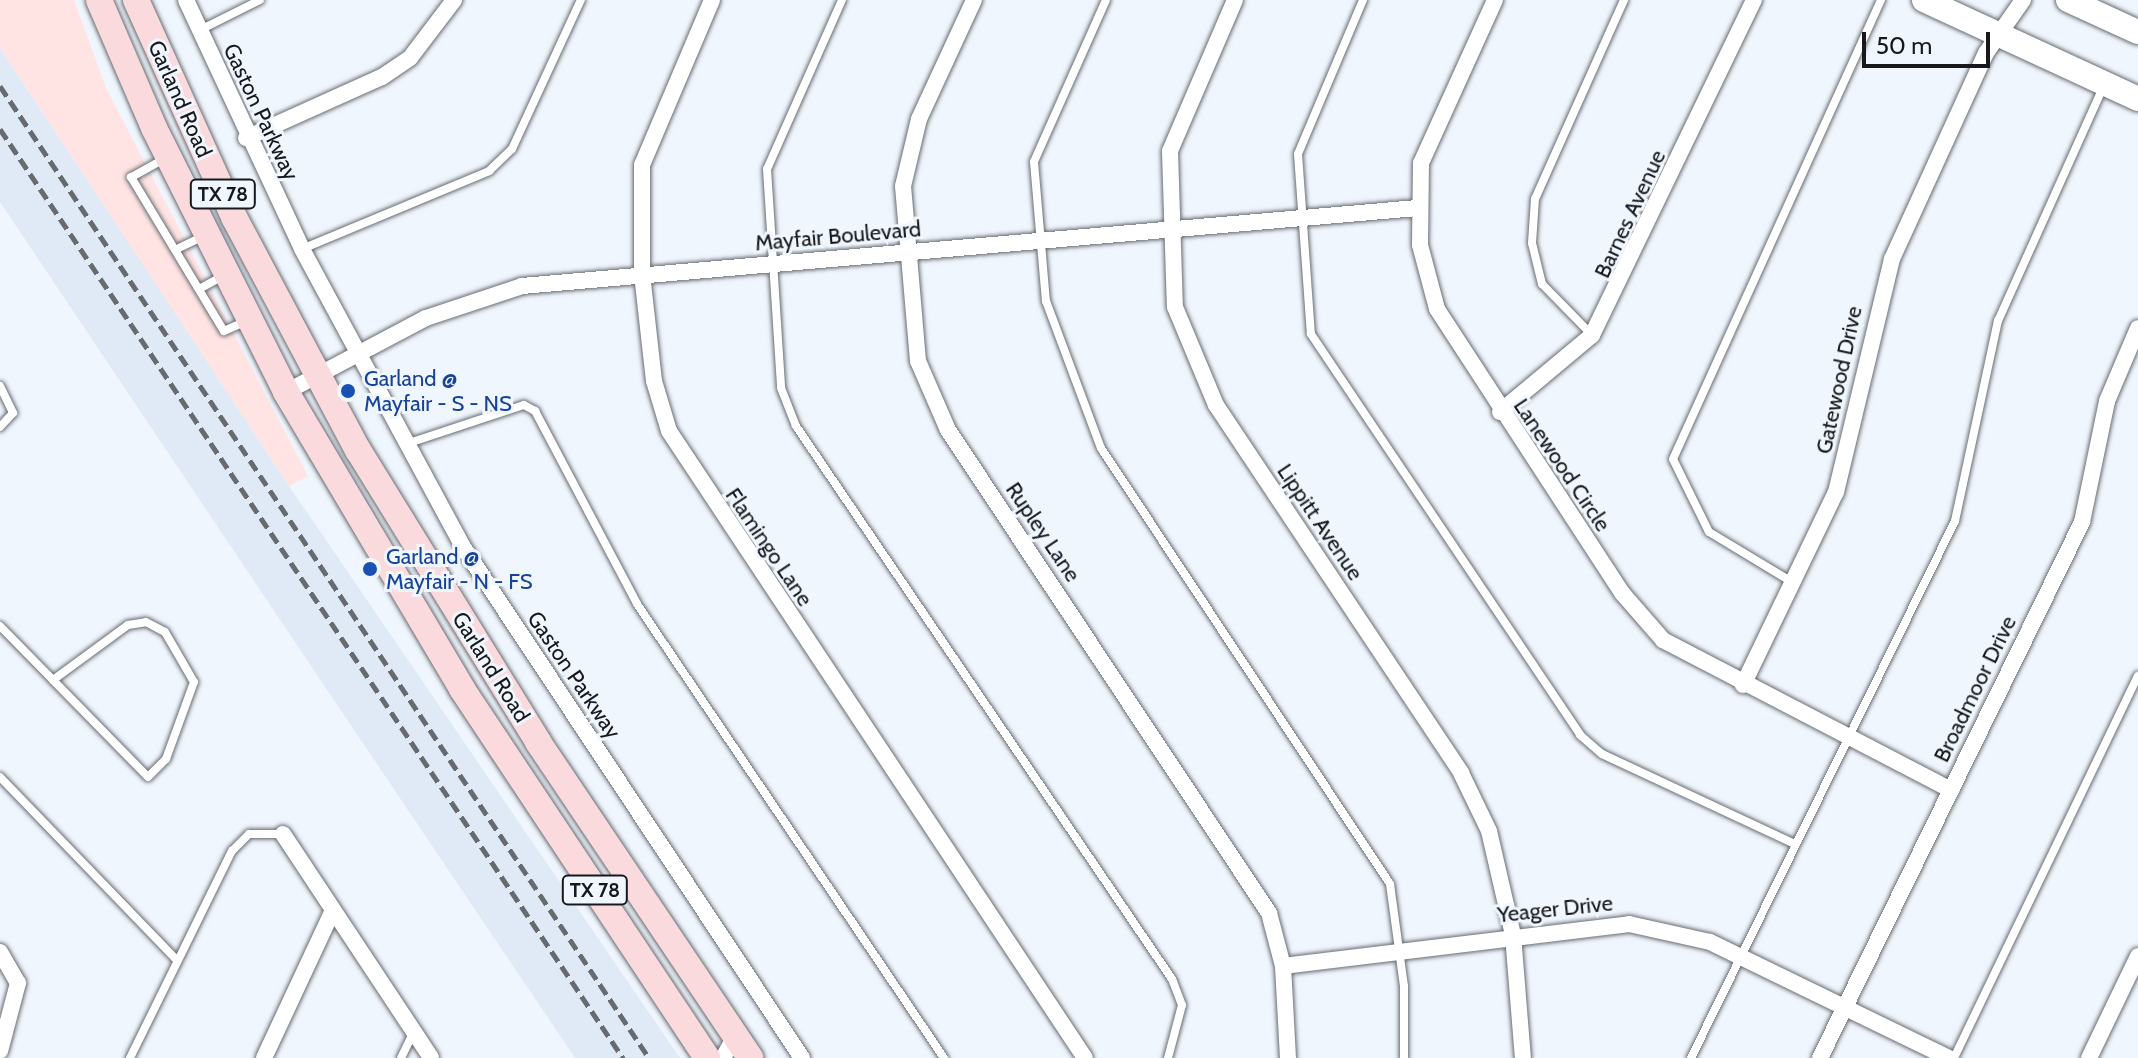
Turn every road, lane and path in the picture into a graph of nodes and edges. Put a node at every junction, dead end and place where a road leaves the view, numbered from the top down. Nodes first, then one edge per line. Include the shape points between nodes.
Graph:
1 (99, 0) edge
2 (136, 0) edge
3 (186, 0) edge
4 (260, 0) edge
5 (454, 0) edge
6 (581, 0) edge
7 (712, 0) edge
8 (842, 0) edge
9 (974, 0) edge
10 (1106, 0) edge
11 (1235, 0) edge
12 (1363, 0) edge
13 (1495, 0) edge
14 (1624, 0) edge
15 (1754, 0) edge
16 (1881, 0) edge
17 (1924, 0) edge
18 (2023, 0) edge
19 (2068, 0) edge
20 (199, 30) junction
21 (2138, 32) edge
22 (1998, 35) junction
23 (2105, 84) junction
24 (2138, 99) edge
25 (246, 138) junction
26 (168, 157) junction
27 (1417, 208) junction
28 (1298, 217) junction
29 (1169, 227) junction
30 (207, 235) junction
31 (1038, 240) junction
32 (179, 248) junction
33 (302, 249) junction
34 (906, 252) junction
35 (773, 265) junction
36 (226, 274) junction
37 (642, 274) junction
38 (201, 288) junction
39 (249, 320) junction
40 (2138, 328) edge
41 (1592, 335) junction
42 (355, 352) junction
43 (317, 374) junction
44 (0, 386) edge
45 (286, 392) junction
46 (1500, 412) junction
47 (0, 427) edge
48 (406, 444) junction
49 (1792, 582) junction
50 (0, 626) edge
51 (2138, 676) edge
52 (53, 680) junction
53 (1743, 685) junction
54 (1848, 737) junction
55 (538, 742) junction
56 (508, 761) junction
57 (0, 777) edge
58 (1951, 790) junction
59 (283, 834) joint
60 (1795, 844) junction
61 (333, 910) junction
62 (1513, 935) junction
63 (1400, 951) junction
64 (0, 952) edge
65 (1742, 955) junction
66 (2138, 956) edge
67 (176, 959) junction
68 (1283, 966) junction
69 (1845, 1006) junction
70 (414, 1032) junction
71 (729, 1047) edge
72 (0, 1051) edge
73 (130, 1058) edge
74 (264, 1058) edge
75 (401, 1058) edge
76 (431, 1058) edge
77 (707, 1058) edge
78 (750, 1058) edge
79 (802, 1058) edge
80 (944, 1058) edge
81 (1085, 1058) edge
82 (1168, 1058) edge
83 (1288, 1058) edge
84 (1404, 1058) edge
85 (1523, 1058) edge
86 (1691, 1058) edge
87 (1820, 1058) edge
88 (1951, 1058) edge
89 (2089, 1058) edge

1 - 26 main road, Garland Road / TX 78
2 - 43 main road, Garland Road / TX 78 via 235,219
3 - 20 street, Gaston Parkway
4 - 20 lane
5 - 25 street via 410,58 382,77
6 - 33 lane via 512,149 489,171
7 - 37 street, Flamingo Lane via 642,165
8 - 35 lane via 767,169
9 - 34 street, Rupley Lane via 909,151
10 - 31 lane via 1034,162
11 - 29 street, Lippitt Avenue via 1170,151
12 - 28 lane via 1302,132
13 - 27 street, Lanewood Circle via 1424,155
14 - 41 lane via 1535,199 1532,243 1542,284
15 - 41 street, Barnes Avenue
16 - 49 lane via 1673,459 1709,532
17 - 22 main road
18 - 22 street, Gatewood Drive
19 - 21 main road
20 - 25 street, Gaston Parkway
22 - 23 main road
22 - 49 street, Gatewood Drive via 1892,259 1861,366 1847,455
23 - 24 main road
23 - 54 lane via 1998,321 1955,521
25 - 33 street, Gaston Parkway
26 - 30 main road, Garland Road / TX 78
26 - 32 lane via 131,177
27 - 28 street, Mayfair Boulevard
27 - 46 street, Lanewood Circle via 1437,309
28 - 29 street, Mayfair Boulevard
28 - 60 lane via 1311,334 1580,735 1602,754
29 - 31 street, Mayfair Boulevard
29 - 62 street, Lippitt Avenue via 1175,307 1193,363 1461,773 1489,831
30 - 32 lane
30 - 36 main road, Garland Road / TX 78
31 - 34 street, Mayfair Boulevard
31 - 63 lane via 1046,301 1086,422 1377,859 1390,884
32 - 38 lane
33 - 42 street, Gaston Parkway
34 - 35 street, Mayfair Boulevard
34 - 68 street, Rupley Lane via 929,396 1254,884
35 - 37 street, Mayfair Boulevard
35 - 82 lane via 781,388 796,426 1172,979 1182,1005
36 - 38 lane
36 - 39 main road, Garland Road / TX 78
37 - 42 street, Mayfair Boulevard via 484,295
37 - 81 street, Flamingo Lane via 654,381 684,458
38 - 39 lane via 224,331
39 - 45 main road, Garland Road / TX 78
40 - 58 street, Broadmoor Drive via 2107,401 2082,522
41 - 46 street, Barnes Avenue
42 - 43 street, Mayfair Boulevard
42 - 48 street, Gaston Parkway
43 - 45 street, Mayfair Boulevard
43 - 55 main road, Garland Road / TX 78
44 - 47 lane via 13,413
45 - 56 main road, Garland Road / TX 78
46 - 53 street, Lanewood Circle via 1642,620 1686,656
48 - 79 street, Gaston Parkway via 463,547
48 - 80 lane via 524,405 535,411 637,604
49 - 53 street, Gatewood Drive
50 - 52 lane
51 - 88 lane
52 - 52 lane via 148,777 166,759 194,682 165,632 146,622 128,625
53 - 54 street, Lanewood Circle
54 - 58 street, Lanewood Circle
54 - 60 lane
55 - 56 main road
55 - 71 main road, Garland Road / TX 78
56 - 77 main road, Garland Road / TX 78
57 - 67 lane
58 - 69 street, Broadmoor Drive
59 - 61 street
59 - 67 lane via 240,841
60 - 65 lane
61 - 70 street
61 - 74 street
62 - 63 street, Yeager Drive
62 - 65 street, Yeager Drive via 1629,924
62 - 85 street, Lippitt Avenue
63 - 68 street, Yeager Drive
63 - 84 lane
64 - 72 street via 18,983
65 - 69 street, Yeager Drive
65 - 86 lane
66 - 89 street
67 - 73 lane
68 - 83 street, Rupley Lane
69 - 87 street, Broadmoor Drive
69 - 88 street, Yeager Drive
70 - 75 lane
70 - 76 street
71 - 78 main road, Garland Road / TX 78

